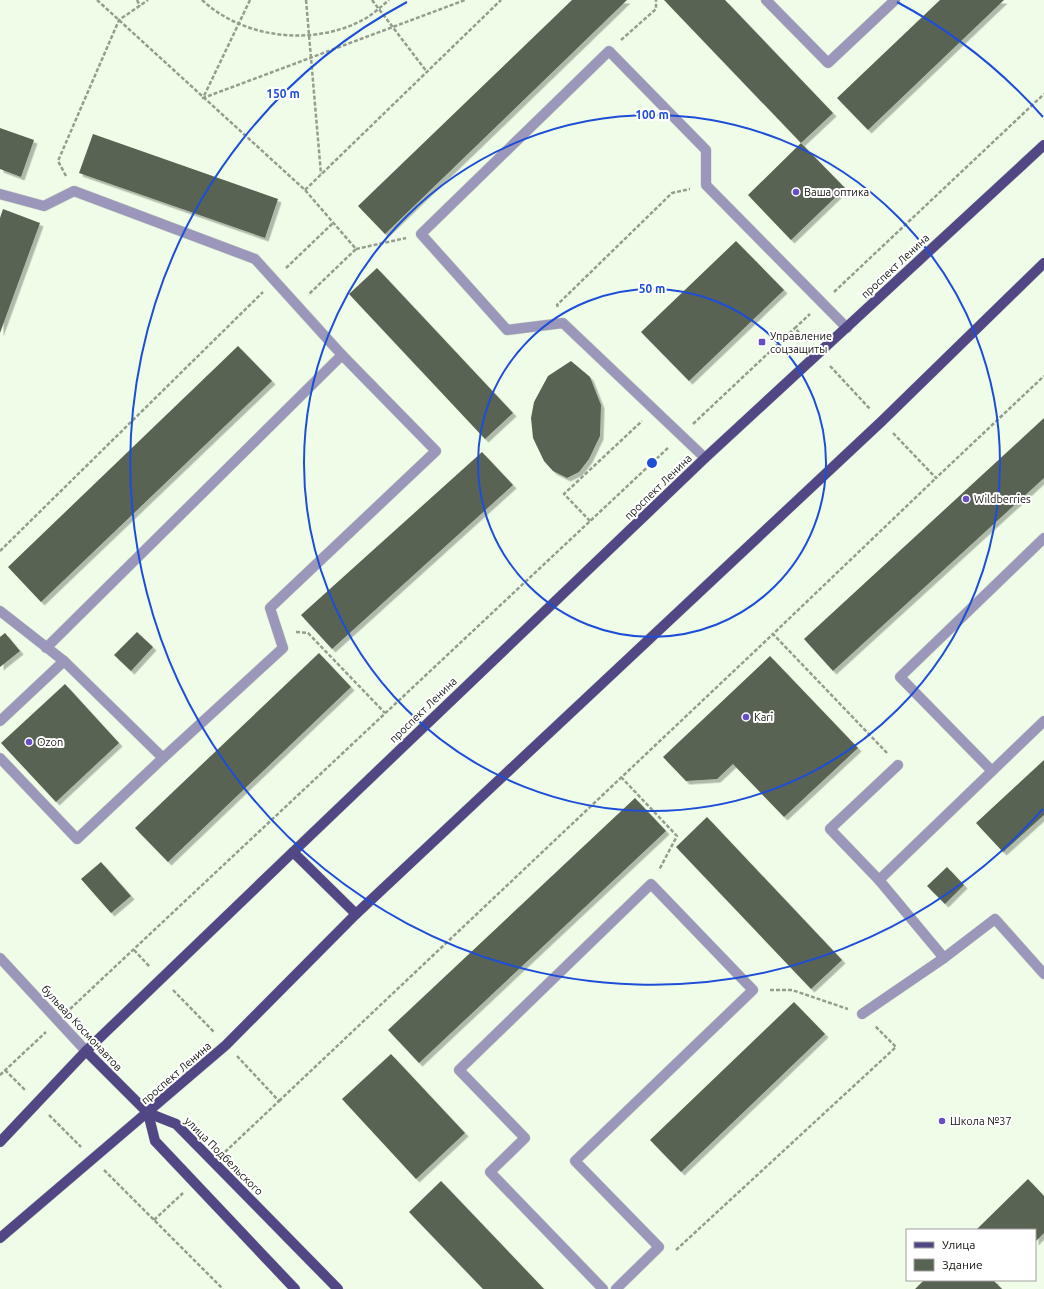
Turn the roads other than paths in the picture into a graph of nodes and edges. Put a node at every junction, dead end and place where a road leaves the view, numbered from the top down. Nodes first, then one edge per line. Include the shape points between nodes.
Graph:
1 (766, 0) edge
2 (895, 0) edge
3 (1044, 144) edge
4 (0, 194) edge
5 (1044, 262) edge
6 (847, 328) junction
7 (342, 355) junction
8 (705, 458) junction
9 (1044, 538) edge
10 (0, 610) edge
11 (46, 648) junction
12 (64, 662) junction
13 (0, 721) edge
14 (1044, 721) edge
15 (0, 758) edge
16 (163, 758) junction
17 (898, 764) road end
18 (992, 771) junction
19 (293, 852) junction
20 (879, 880) junction
21 (356, 914) junction
22 (0, 958) edge
23 (944, 958) junction
24 (1044, 974) edge
25 (862, 1014) road end
26 (86, 1051) junction
27 (148, 1113) junction
28 (0, 1142) edge
29 (0, 1238) edge
30 (295, 1289) edge
31 (338, 1289) edge
32 (603, 1289) edge
33 (616, 1289) edge

1 - 2 street via 828,63
3 - 6 main road, проспект Ленина
4 - 7 street via 44,206 74,191 255,259
5 - 21 main road, проспект Ленина via 882,421
6 - 8 main road, проспект Ленина
6 - 8 street via 706,185 706,150 609,51 421,234 507,330 563,323
7 - 11 street
7 - 16 street via 436,451 270,608 283,648
8 - 19 main road, проспект Ленина
9 - 18 street via 900,677
10 - 11 street
11 - 12 street
12 - 13 street
12 - 16 street
14 - 18 street
15 - 16 street via 77,839
17 - 20 street via 830,829
18 - 20 street
19 - 21 main road
19 - 26 main road, проспект Ленина
20 - 23 street
21 - 27 main road, проспект Ленина via 226,1045
22 - 26 street, бульвар Космонавтов
23 - 24 street via 995,919
23 - 25 street
26 - 27 main road, бульвар Космонавтов
26 - 28 main road, проспект Ленина
27 - 29 main road, проспект Ленина
27 - 30 main road via 155,1141
27 - 31 main road, улица Подбельского via 176,1124
32 - 33 street via 490,1172 525,1138 459,1070 651,884 753,990 575,1161 659,1247

